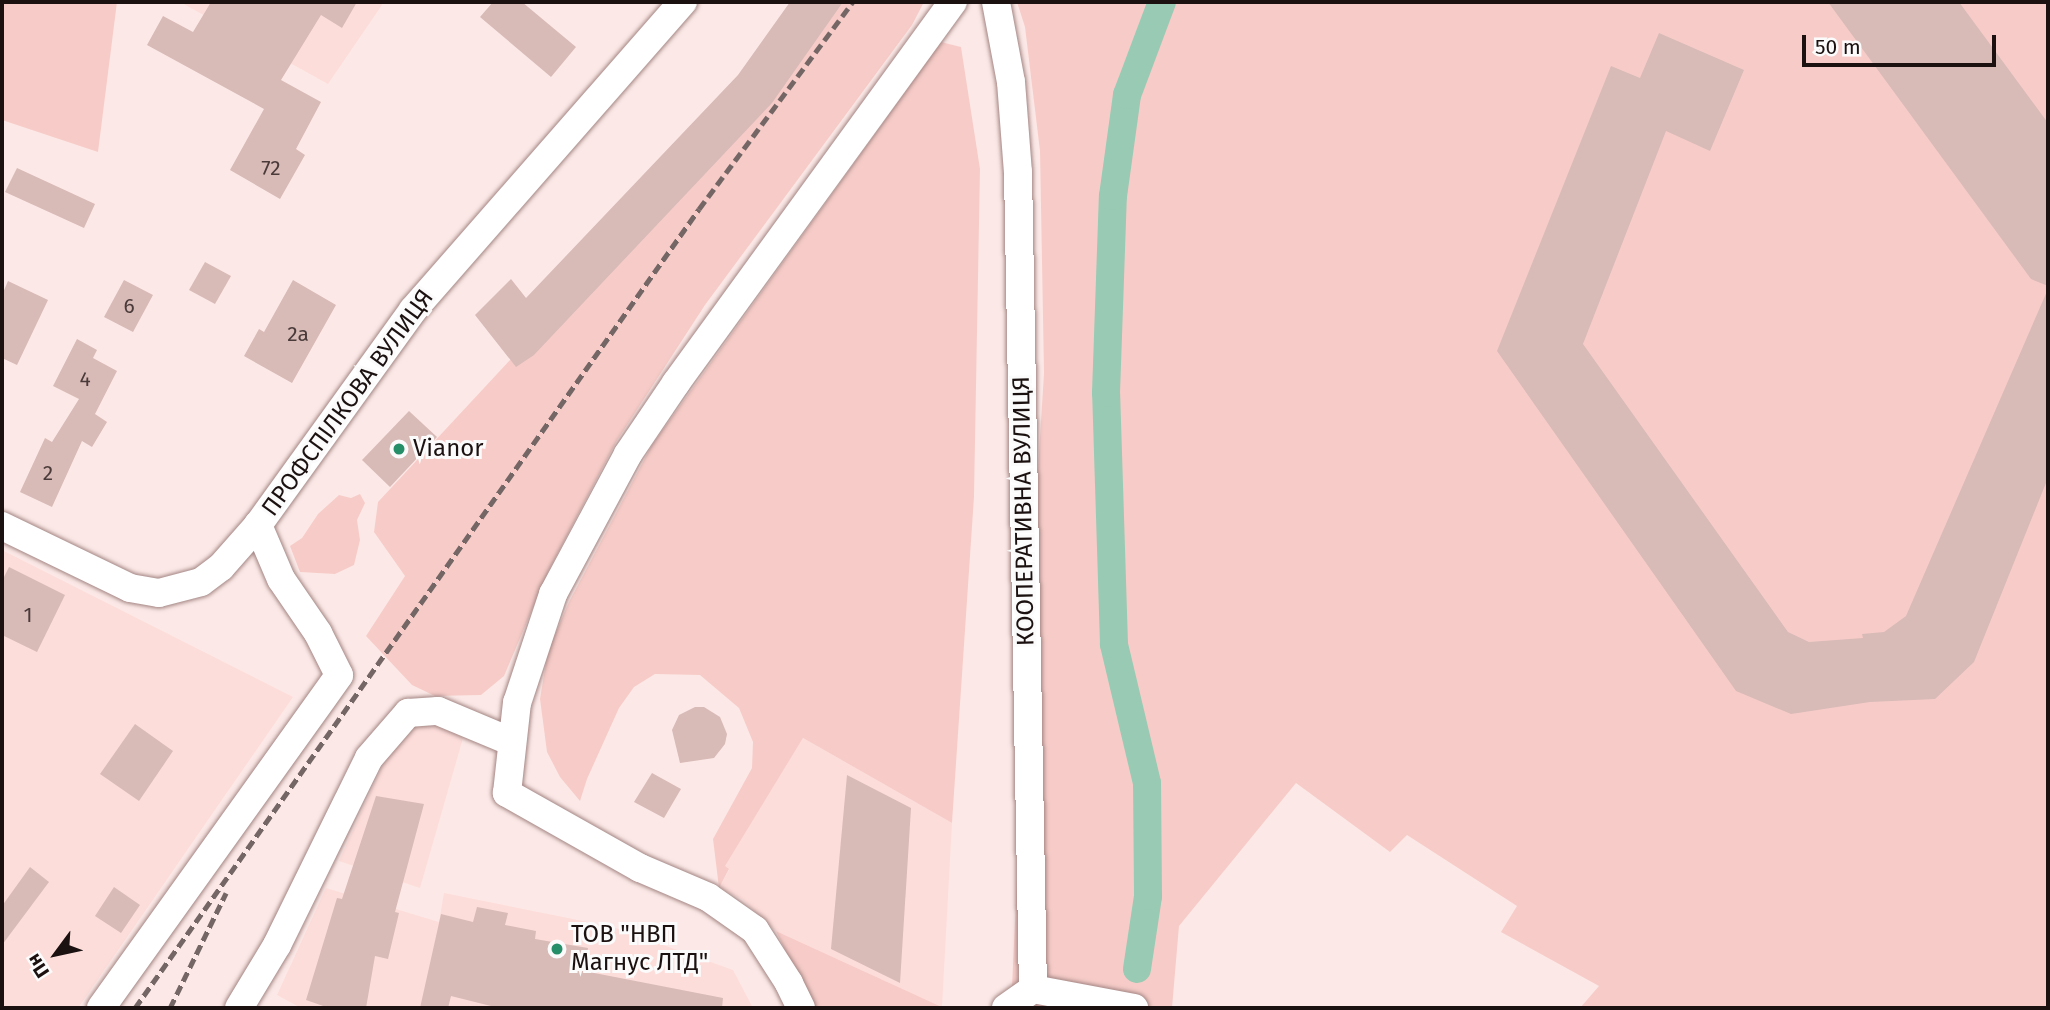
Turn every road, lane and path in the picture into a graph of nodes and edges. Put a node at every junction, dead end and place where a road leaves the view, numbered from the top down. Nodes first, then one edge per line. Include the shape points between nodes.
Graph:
1 (683, 2) edge
2 (953, 2) edge
3 (996, 2) edge
4 (258, 525) junction
5 (2, 526) edge
6 (512, 742) junction
7 (1034, 989) junction
8 (101, 1008) edge
9 (239, 1008) edge
10 (801, 1008) edge
11 (1006, 1008) edge
12 (1134, 1008) edge

1 - 4 street, ПРОФСПІЛКОВА ВУЛИЦЯ via 413,310
2 - 6 street via 628,454 553,594 517,703
3 - 7 street, КООПЕРАТИВНА ВУЛИЦЯ via 1011,82 1018,172
4 - 5 street via 221,567 201,582 159,593 104,578
4 - 8 street, ПРОФСПІЛКОВА ВУЛИЦЯ via 281,579 318,633 339,675
6 - 9 street via 439,710 408,713 369,758 277,945
6 - 10 street via 507,793 640,868 708,897 755,930
7 - 11 street
7 - 12 street

